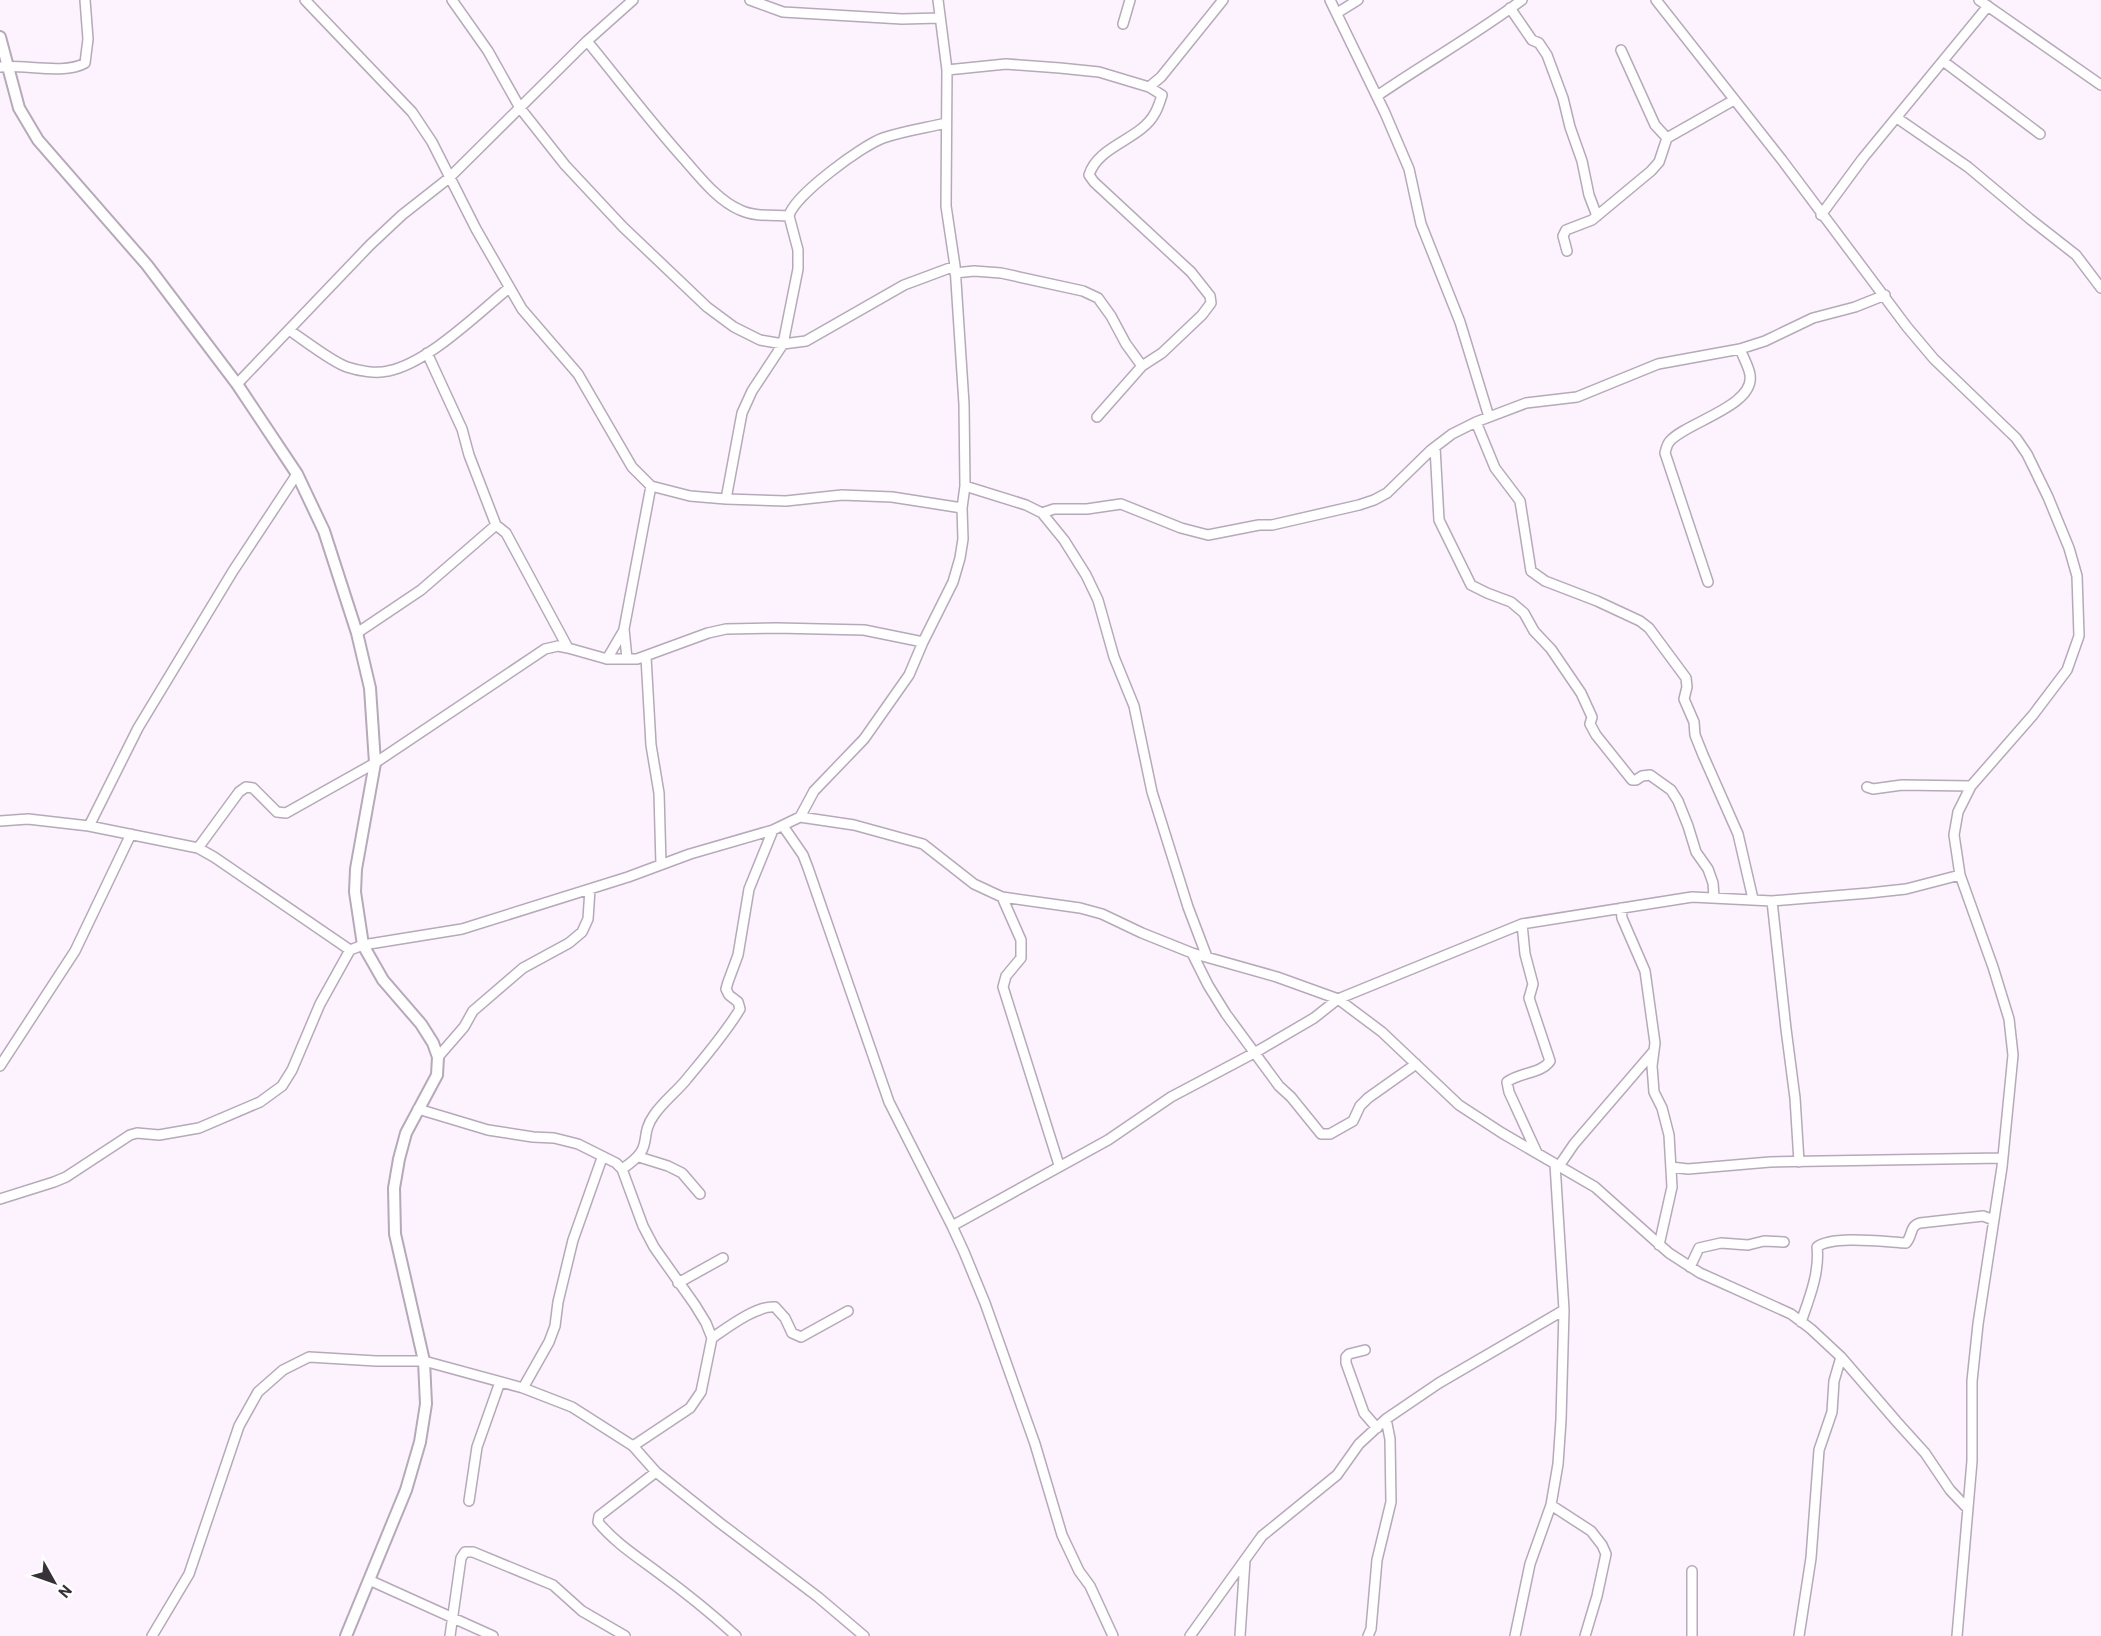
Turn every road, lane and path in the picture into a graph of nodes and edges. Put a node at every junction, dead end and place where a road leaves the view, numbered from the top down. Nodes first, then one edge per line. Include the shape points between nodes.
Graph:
1 (85, 0) edge
2 (305, 0) edge
3 (453, 0) edge
4 (633, 0) edge
5 (750, 0) edge
6 (938, 0) edge
7 (1130, 0) edge
8 (1223, 0) edge
9 (1330, 0) edge
10 (1358, 0) edge
11 (1522, 0) edge
12 (1656, 0) edge
13 (1979, 0) edge
14 (1988, 6) junction
15 (1510, 8) junction
16 (1337, 13) junction
17 (940, 18) junction
18 (1123, 24) dead end
19 (0, 37) edge
20 (587, 41) junction
21 (1621, 50) dead end
22 (1943, 61) junction
23 (4, 66) edge
24 (947, 70) junction
25 (2101, 85) edge
26 (1149, 87) junction
27 (1377, 96) junction
28 (1734, 100) junction
29 (520, 108) junction
30 (1897, 118) junction
31 (946, 123) junction
32 (2040, 134) dead end
33 (1667, 138) junction
34 (449, 178) junction
35 (1821, 215) junction
36 (789, 216) junction
37 (1597, 216) junction
38 (1567, 250) dead end
39 (955, 270) junction
40 (509, 288) junction
41 (2101, 288) edge
42 (1885, 295) junction
43 (289, 330) junction
44 (783, 344) junction
45 (1740, 349) junction
46 (428, 352) junction
47 (1142, 366) junction
48 (237, 384) junction
49 (1097, 417) dead end
50 (1489, 417) junction
51 (1476, 422) junction
52 (1435, 447) junction
53 (297, 474) junction
54 (651, 486) junction
55 (965, 486) junction
56 (726, 499) junction
57 (962, 508) junction
58 (1042, 513) junction
59 (496, 525) junction
60 (1708, 582) dead end
61 (624, 629) junction
62 (357, 633) junction
63 (922, 642) junction
64 (568, 648) junction
65 (646, 657) junction
66 (607, 659) junction
67 (627, 659) junction
68 (375, 763) junction
69 (1971, 786) junction
70 (1867, 787) dead end
71 (800, 817) junction
72 (0, 821) edge
73 (89, 826) junction
74 (783, 826) junction
75 (773, 830) junction
76 (131, 834) junction
77 (198, 848) junction
78 (661, 865) junction
79 (1960, 875) junction
80 (590, 889) junction
81 (1002, 897) junction
82 (1714, 897) junction
83 (1753, 899) junction
84 (1772, 900) junction
85 (1621, 908) junction
86 (1522, 924) junction
87 (363, 945) junction
88 (350, 950) junction
89 (1192, 953) junction
90 (1207, 957) junction
91 (1338, 999) junction
92 (1256, 1052) junction
93 (1653, 1052) junction
94 (438, 1057) junction
95 (1416, 1064) junction
96 (0, 1065) edge
97 (418, 1109) junction
98 (1537, 1153) junction
99 (639, 1157) junction
100 (602, 1158) junction
101 (2002, 1158) junction
102 (1799, 1162) junction
103 (1059, 1165) junction
104 (1557, 1165) junction
105 (1671, 1167) junction
106 (622, 1169) junction
107 (700, 1194) dead end
108 (0, 1199) edge
109 (1994, 1220) junction
110 (952, 1226) junction
111 (1784, 1242) dead end
112 (1659, 1245) junction
113 (723, 1258) dead end
114 (1690, 1267) junction
115 (678, 1283) junction
116 (1564, 1310) junction
117 (848, 1311) dead end
118 (1801, 1322) junction
119 (712, 1338) junction
120 (1365, 1350) dead end
121 (1842, 1357) junction
122 (424, 1361) junction
123 (500, 1382) junction
124 (523, 1388) junction
125 (1386, 1419) junction
126 (1377, 1428) junction
127 (633, 1446) junction
128 (656, 1472) junction
129 (469, 1501) dead end
130 (1551, 1505) junction
131 (1968, 1509) junction
132 (1245, 1560) junction
133 (1692, 1570) dead end
134 (369, 1580) junction
135 (453, 1617) junction
136 (152, 1636) edge
137 (346, 1636) edge
138 (450, 1636) edge
139 (493, 1636) edge
140 (625, 1636) edge
141 (736, 1636) edge
142 (864, 1636) edge
143 (1113, 1636) edge
144 (1190, 1636) edge
145 (1240, 1636) edge
146 (1368, 1636) edge
147 (1515, 1636) edge
148 (1585, 1636) edge
149 (1692, 1636) edge
150 (1799, 1636) edge
151 (1958, 1636) edge

1 - 23 street via 85,63 44,68
2 - 34 street via 412,112
3 - 29 street
4 - 20 street
5 - 17 street via 783,12
6 - 17 street
7 - 18 street
8 - 26 street
9 - 16 street
10 - 16 street
11 - 15 street
12 - 28 street
13 - 14 street
14 - 22 street
14 - 25 street
15 - 27 street
15 - 37 street via 1547,55
16 - 27 street
17 - 24 street
19 - 23 street
20 - 29 street
20 - 36 street via 653,124 724,200 750,214
21 - 33 street via 1655,125
22 - 30 street
22 - 32 street
23 - 48 street via 19,108 38,140 147,265
24 - 26 street via 1006,64 1060,68 1099,72
24 - 31 street
26 - 47 street via 1162,95 1155,114 1105,154 1089,175 1191,272 1211,303 1162,353
27 - 50 street via 1409,169 1421,224 1460,322
28 - 33 street
28 - 35 street
29 - 34 street
29 - 44 street via 616,220 707,307 760,340
30 - 35 street
30 - 41 street via 1968,167 2076,255
31 - 36 street via 881,138 838,165 800,199
31 - 39 street via 946,206
33 - 37 street via 1659,162
34 - 40 street
34 - 43 street via 394,222
35 - 42 street
36 - 44 street via 798,250 798,269
37 - 38 street via 1566,230 1563,236
39 - 44 street via 904,285 806,340
39 - 47 street via 1001,273 1083,291 1098,298
39 - 55 street
40 - 46 street
40 - 54 street via 522,309 578,374 632,467
42 - 45 street via 1814,318
42 - 69 street via 1934,359 2016,438 2027,454 2069,548 2077,576 2079,636 2067,670
43 - 46 street via 346,367 373,372 389,371
43 - 48 street
44 - 56 street via 742,413
45 - 50 street via 1658,364 1577,397 1526,403
45 - 60 street via 1751,377 1748,389 1731,406 1676,435 1665,453
46 - 59 street via 462,429
47 - 49 street
48 - 53 street
50 - 51 street
51 - 52 street
51 - 83 street via 1495,468 1520,501 1532,571 1545,581 1640,621 1686,678 1684,699 1695,735 1738,834
52 - 58 street via 1387,493 1374,500 1272,525 1208,535 1121,504
52 - 82 street via 1439,520 1471,585 1511,602 1524,613 1581,693 1596,735 1632,780 1650,775 1671,790 1696,852 1708,869
53 - 62 street via 324,531
53 - 73 street via 138,728
54 - 56 street via 690,496
54 - 61 street
55 - 57 street
55 - 58 street
56 - 57 street via 786,501 842,495 891,497
57 - 63 street via 963,539 953,582
58 - 90 street via 1072,551 1098,600 1114,657 1134,705 1152,792
59 - 62 street via 421,590
59 - 64 street via 506,533
61 - 66 street
61 - 67 street
62 - 68 street via 370,688
63 - 65 street via 864,630 726,629
63 - 71 street via 909,675 864,739 814,791
64 - 66 street
64 - 68 street via 545,649
65 - 67 street
65 - 78 street via 651,745 659,793
66 - 67 street
68 - 77 street via 286,813 277,812 253,788 246,787
68 - 87 street via 356,868 355,892
69 - 70 street
69 - 79 street via 1958,812 1954,835
71 - 74 street
71 - 81 street via 854,825 923,844 974,884
72 - 73 street via 28,819
73 - 76 street
74 - 75 street
74 - 110 street via 808,867 889,1102
75 - 78 street
75 - 99 street via 750,889 738,955 726,989 740,1009 686,1080 655,1113
76 - 77 street
76 - 96 street via 75,951
77 - 88 street
78 - 80 street
79 - 84 street via 1906,889
79 - 101 street via 2009,1019 2013,1055
80 - 87 street via 462,929
80 - 94 street via 588,919 582,932 569,944 523,968 473,1011
81 - 89 street via 1102,914
81 - 103 street via 1021,940 1021,958 1006,976 1003,987
82 - 83 street
82 - 85 street
83 - 84 street
84 - 102 street via 1796,1098
85 - 86 street
85 - 93 street via 1645,971
86 - 91 street
86 - 98 street via 1533,984 1529,998 1550,1061 1507,1082
87 - 88 street
87 - 94 street via 383,980 421,1024
88 - 108 street via 320,1004 292,1070 282,1086 260,1102 199,1128 130,1135 66,1177
89 - 90 street
89 - 92 street via 1226,1014
90 - 91 street
91 - 92 street
91 - 95 street
92 - 95 street via 1279,1086 1292,1096 1322,1134 1330,1134 1353,1121 1368,1098
92 - 103 street via 1171,1097 1108,1140
93 - 104 street
93 - 105 street via 1654,1092 1667,1122
94 - 97 street via 436,1075
95 - 98 street via 1459,1105
97 - 100 street via 488,1130 578,1144
97 - 122 street via 399,1159 394,1188 395,1234
98 - 104 street
99 - 106 street
99 - 107 street via 682,1173
100 - 106 street
100 - 124 street via 573,1240 555,1326
101 - 102 street
101 - 109 street
102 - 105 street
103 - 110 street
104 - 112 street via 1595,1187
104 - 116 street
105 - 112 street via 1672,1187
106 - 115 street via 643,1226
109 - 118 street via 1983,1215 1915,1224 1906,1243 1822,1244 1817,1247 1811,1296
109 - 131 street via 1972,1381
110 - 143 street via 985,1303 1035,1444 1062,1535
111 - 114 street via 1705,1246 1699,1248
112 - 114 street
113 - 115 street
114 - 118 street
115 - 119 street
116 - 125 street via 1439,1383
116 - 130 street via 1561,1420
117 - 119 street via 801,1337 792,1333 775,1307 768,1306
118 - 121 street
119 - 127 street via 701,1392 690,1408
120 - 126 street via 1346,1356 1346,1363 1364,1413
121 - 131 street via 1926,1452 1950,1490
121 - 150 street via 1834,1381 1832,1412 1819,1450
122 - 123 street
122 - 134 street via 426,1404 420,1442 406,1490
122 - 136 street via 309,1357 268,1381 239,1426 189,1574
123 - 124 street
123 - 129 street via 477,1447
124 - 127 street via 572,1407
125 - 126 street
125 - 146 street via 1391,1502 1377,1560
126 - 132 street via 1359,1444 1337,1475 1262,1536
127 - 128 street
128 - 141 street via 599,1516 598,1522
128 - 142 street
130 - 147 street via 1530,1564
130 - 148 street via 1591,1531 1606,1554
131 - 151 street
132 - 144 street
132 - 145 street
133 - 149 street
134 - 135 street
134 - 137 street
135 - 138 street
135 - 139 street
135 - 140 street via 461,1558 465,1552 473,1552 553,1585 582,1611

